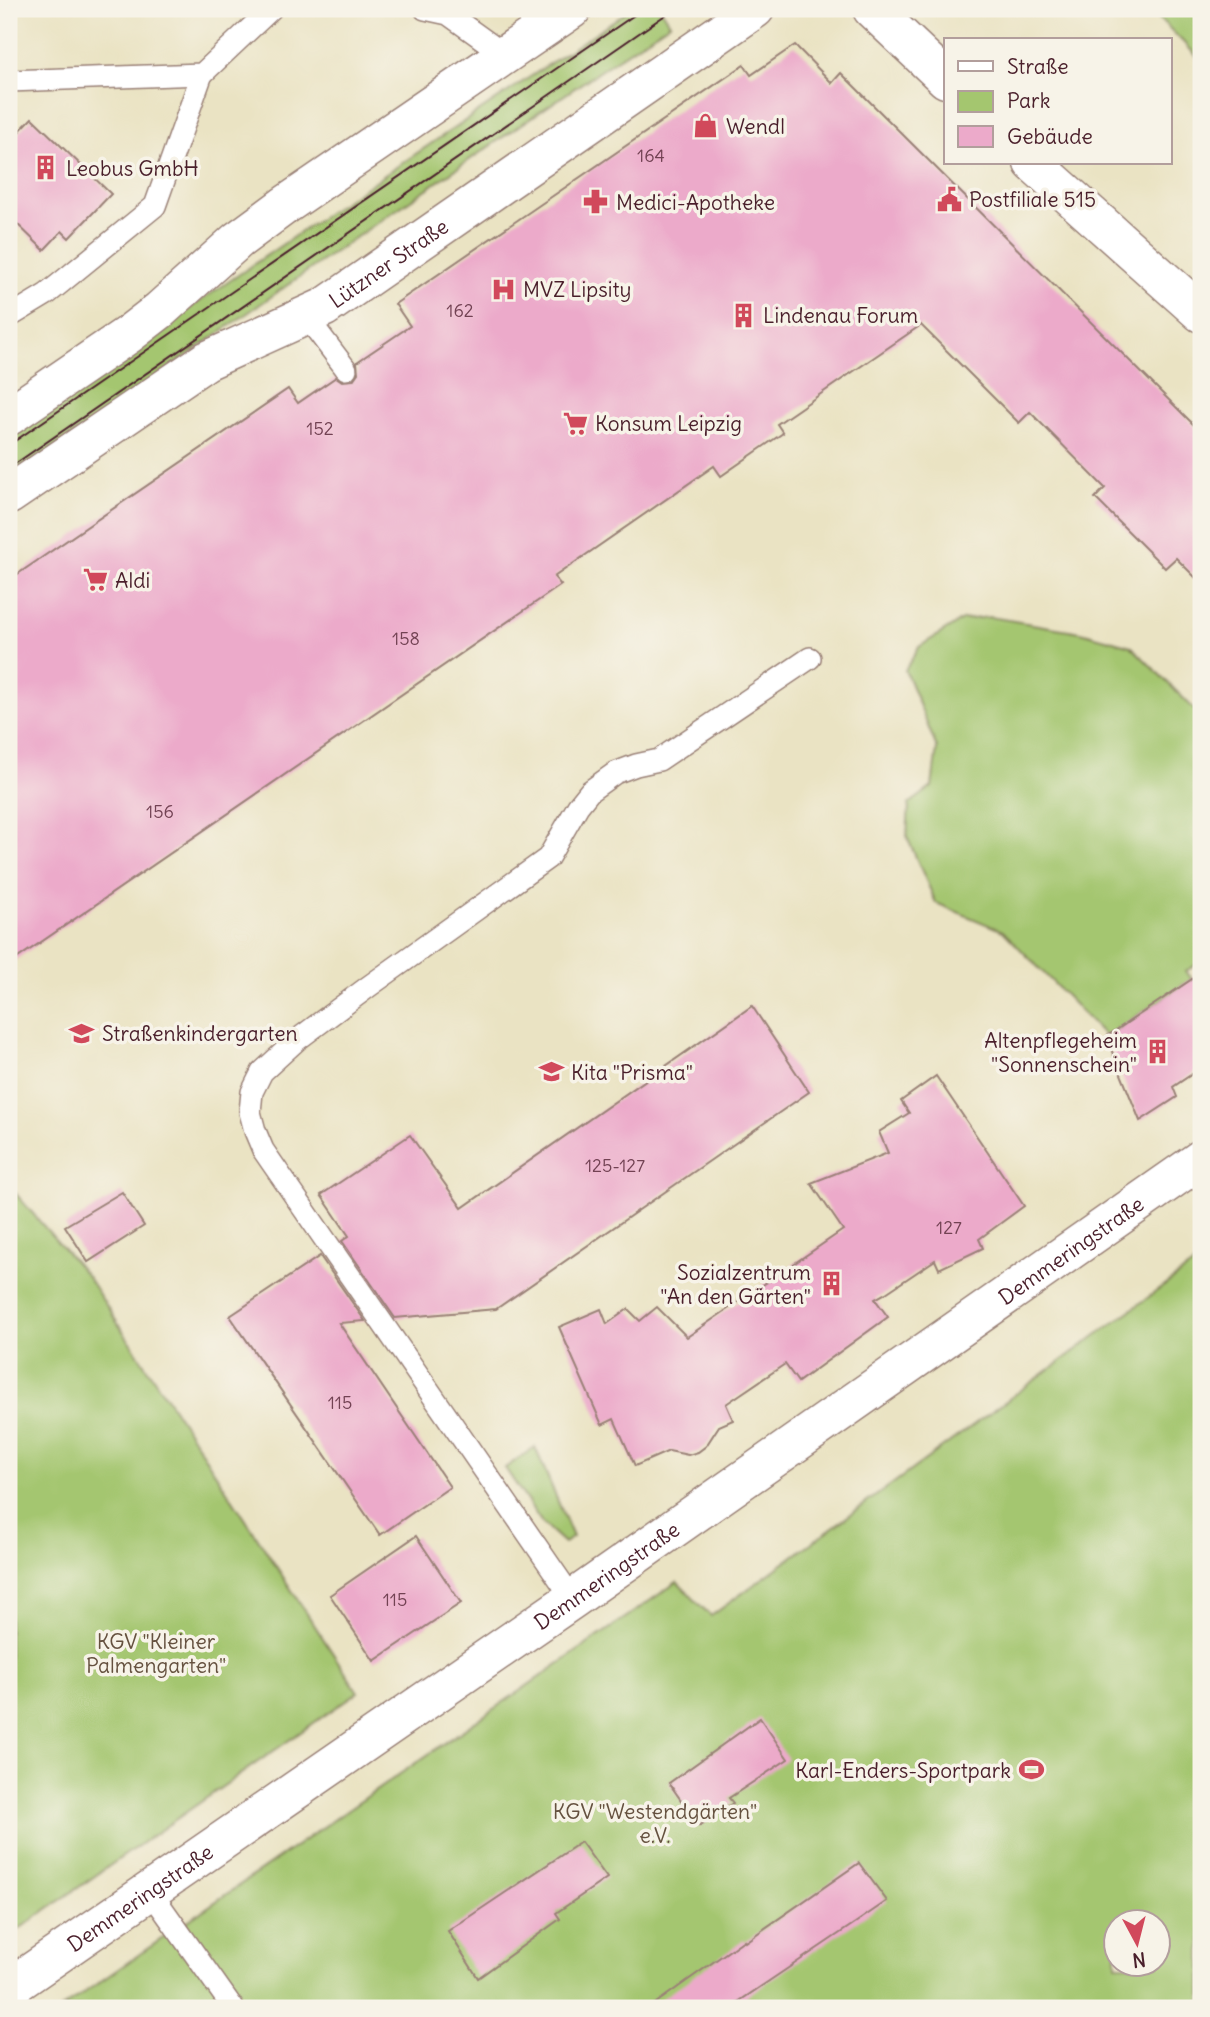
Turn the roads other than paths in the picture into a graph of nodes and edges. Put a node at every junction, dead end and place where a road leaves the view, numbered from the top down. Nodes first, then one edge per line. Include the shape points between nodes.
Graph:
1 (271, 9) edge
2 (425, 9) edge
3 (755, 9) edge
4 (872, 9) edge
5 (553, 14) edge
6 (505, 55) junction
7 (202, 74) junction
8 (944, 77) edge
9 (9, 81) edge
10 (1034, 164) edge
11 (1201, 313) edge
12 (306, 316) junction
13 (9, 317) edge
14 (346, 369) dead end
15 (9, 416) edge
16 (9, 495) edge
17 (810, 658) dead end
18 (1201, 1159) edge
19 (573, 1600) junction
20 (150, 1891) junction
21 (9, 1988) edge
22 (233, 2008) edge

1 - 7 lane
2 - 6 lane via 448,14
3 - 12 street, Lützner Straße
4 - 8 street
5 - 6 street
6 - 15 street via 238,240 160,310
7 - 9 lane
7 - 13 lane via 155,206 47,294
10 - 11 street
12 - 14 lane
12 - 16 street, Lützner Straße via 206,361
17 - 19 lane via 659,760 615,773 590,791 548,858 298,1040 262,1072 252,1092 250,1112 263,1150
18 - 19 street, Demmeringstraße
19 - 20 street, Demmeringstraße
20 - 21 street, Demmeringstraße
20 - 22 lane

